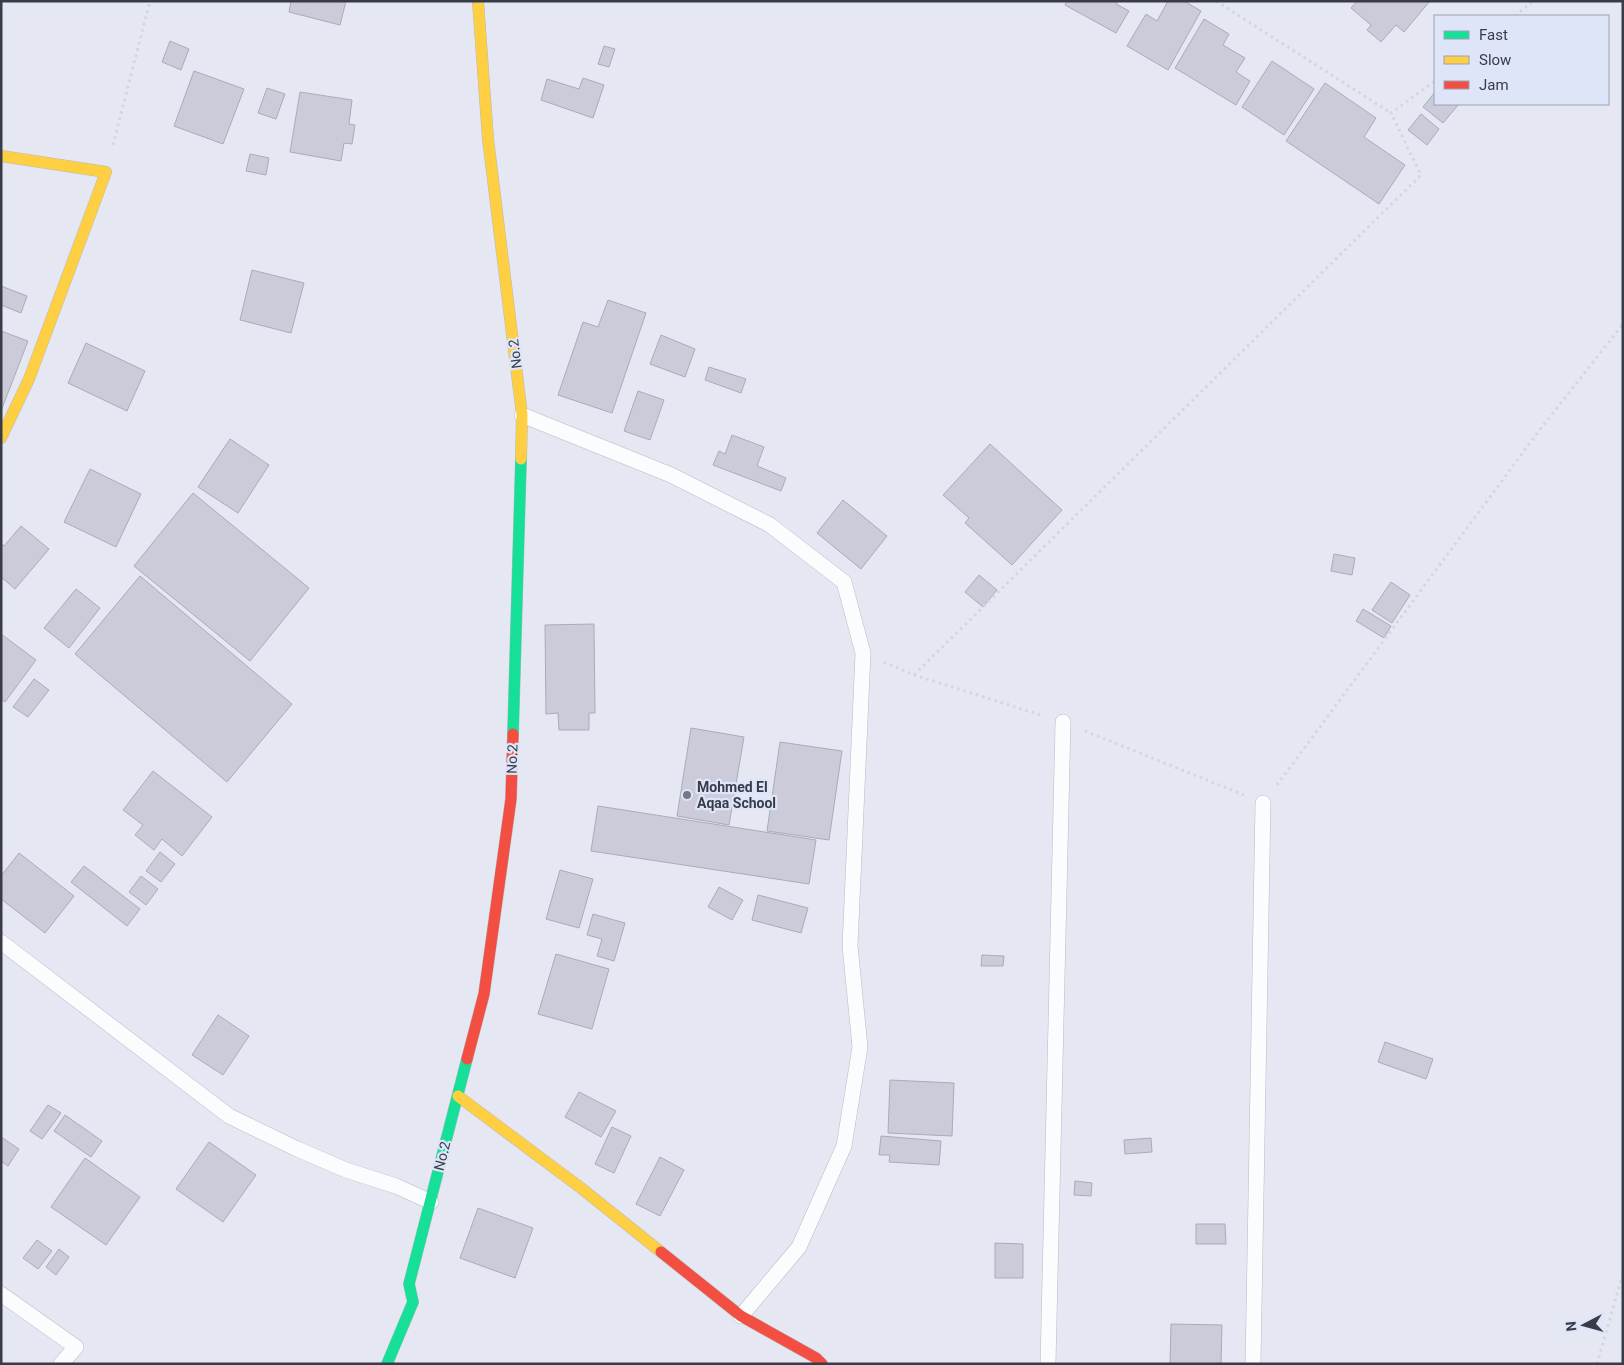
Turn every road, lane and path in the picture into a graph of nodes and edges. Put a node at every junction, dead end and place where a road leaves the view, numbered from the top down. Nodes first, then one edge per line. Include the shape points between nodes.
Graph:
1 (150, 1) edge
2 (478, 1) edge
3 (1216, 1) edge
4 (1533, 1) edge
5 (1516, 15) edge
6 (1434, 82) edge
7 (1391, 113) junction
8 (1, 156) edge
9 (106, 172) junction
10 (1623, 324) edge
11 (522, 414) junction
12 (1, 438) edge
13 (863, 653) junction
14 (914, 675) junction
15 (1063, 722) junction
16 (1263, 803) junction
17 (1, 942) edge
18 (458, 1096) junction
19 (431, 1202) junction
20 (1623, 1274) edge
21 (1, 1294) edge
22 (741, 1316) junction
23 (61, 1364) edge
24 (387, 1364) edge
25 (822, 1364) edge
26 (1048, 1364) edge
27 (1254, 1364) edge
28 (1597, 1364) edge

1 - 9 path
2 - 11 street, No.2 via 488,138
3 - 7 path
4 - 5 path
6 - 7 path
7 - 14 path via 1422,175
8 - 9 street
9 - 12 street via 29,379
10 - 16 path via 1538,432
11 - 13 lane via 671,475 770,525 844,582
11 - 18 street, No.2 via 511,799 484,994
13 - 14 path
13 - 22 lane via 850,946 860,1047 844,1146 799,1247
14 - 15 path
15 - 16 path
15 - 26 lane
16 - 27 lane
17 - 19 lane via 229,1116 346,1170 396,1186
18 - 19 street, No.2
18 - 22 street via 589,1194
19 - 24 street, No.2 via 409,1284 413,1302
20 - 28 path
21 - 23 lane via 76,1347
22 - 25 street

